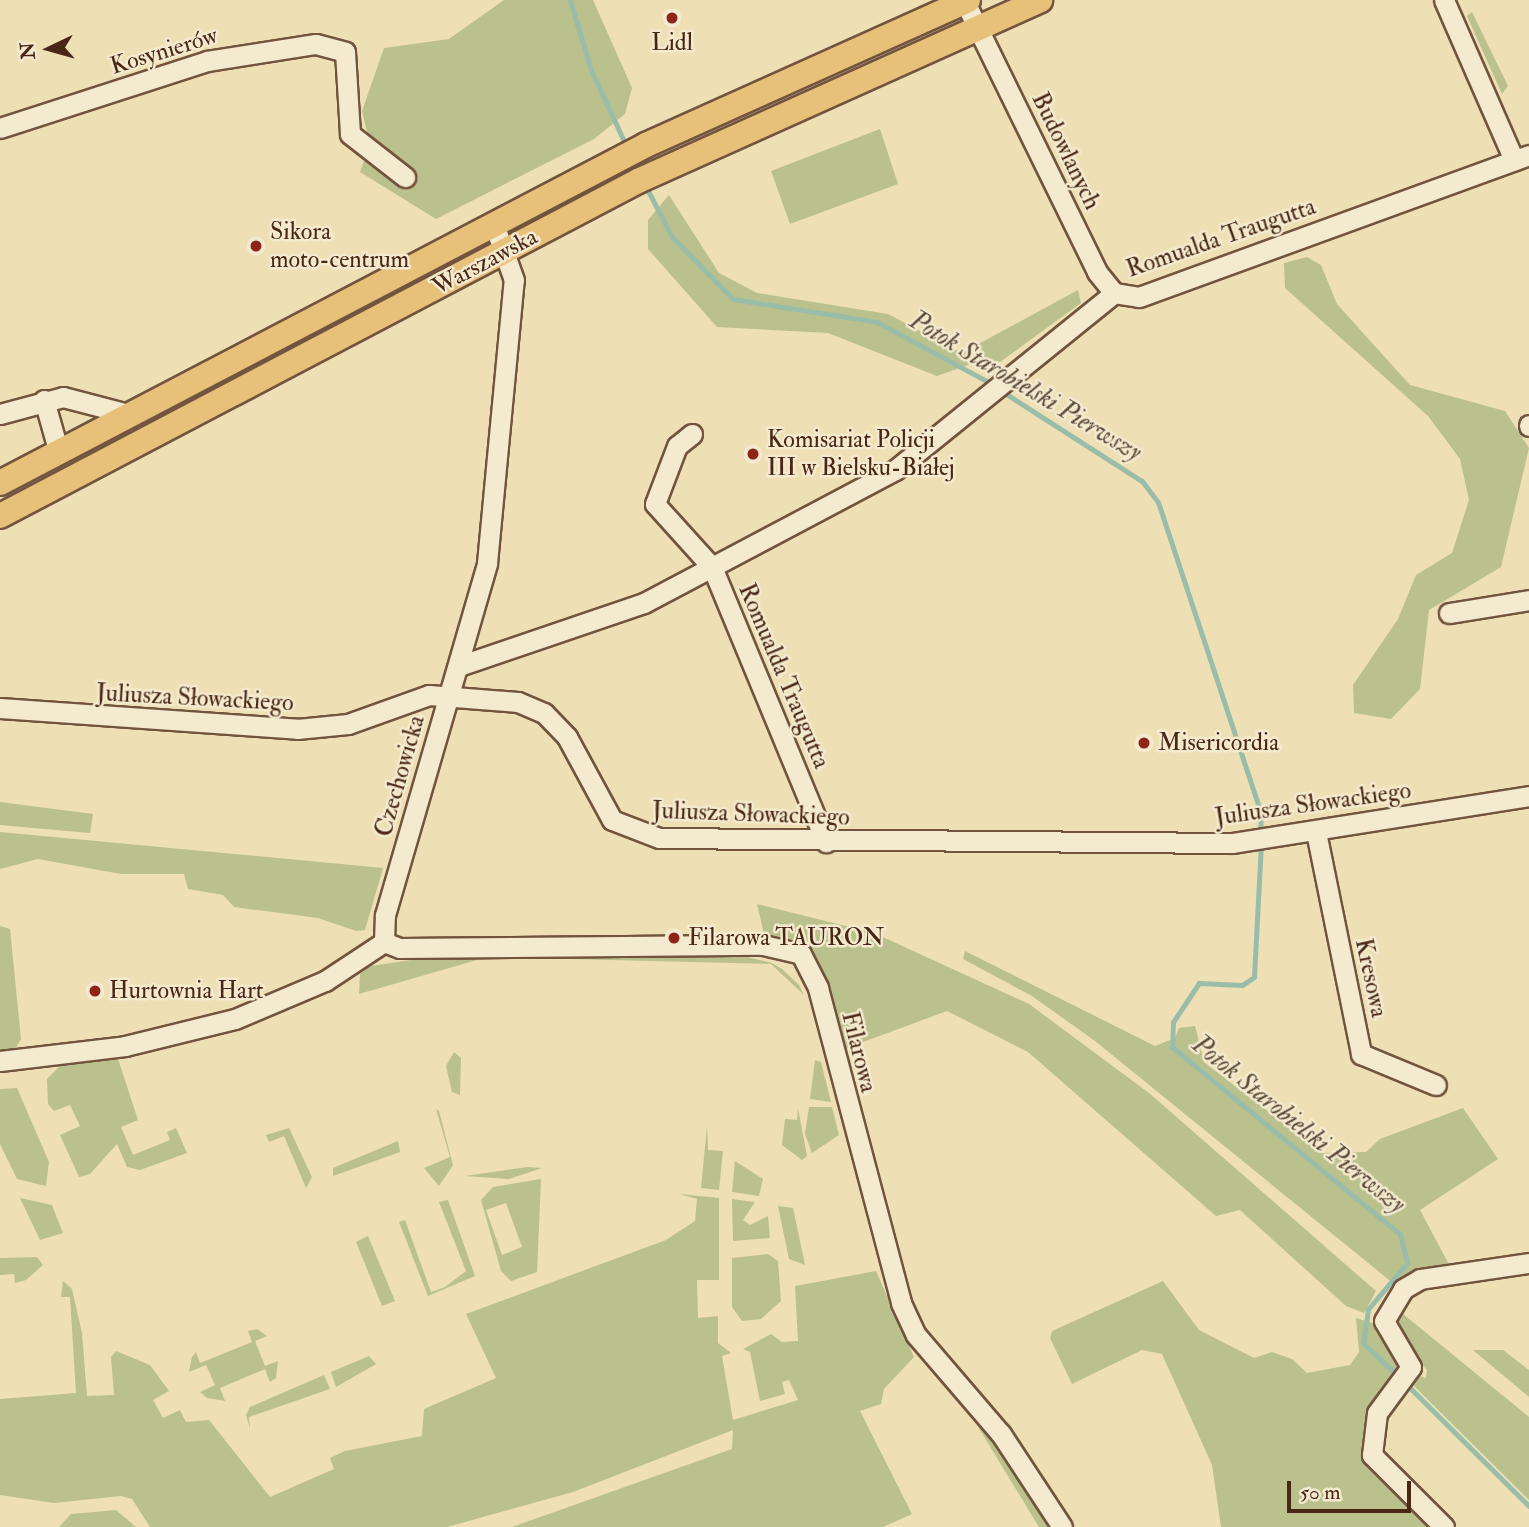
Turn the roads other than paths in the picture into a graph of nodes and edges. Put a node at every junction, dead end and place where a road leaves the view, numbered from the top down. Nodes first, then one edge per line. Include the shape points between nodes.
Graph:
1 (965, 0) edge
2 (1041, 0) edge
3 (1444, 0) edge
4 (979, 27) junction
5 (0, 128) edge
6 (1521, 157) edge
7 (405, 177) dead end
8 (494, 224) junction
9 (507, 250) junction
10 (1114, 293) junction
11 (44, 400) junction
12 (0, 414) edge
13 (132, 415) junction
14 (692, 434) dead end
15 (59, 453) junction
16 (0, 483) edge
17 (0, 516) edge
18 (712, 567) junction
19 (1529, 600) edge
20 (1449, 613) dead end
21 (458, 666) junction
22 (448, 699) junction
23 (0, 708) edge
24 (1529, 796) edge
25 (1315, 832) junction
26 (826, 842) junction
27 (384, 942) junction
28 (0, 1061) edge
29 (1436, 1085) dead end
30 (1529, 1263) edge
31 (1062, 1527) edge
32 (1444, 1527) edge

1 - 4 street, Warszawska
1 - 8 main road, Warszawska via 636,150
2 - 4 main road, Warszawska
3 - 6 street
4 - 9 main road, Warszawska via 647,176
4 - 10 street, Budowlanych via 1097,272
5 - 7 street, Kosynierów via 236,54 316,44 345,52 350,134
6 - 10 street, Romualda Traugutta via 1139,297
8 - 9 street, Czechowicka
8 - 13 main road, Warszawska
9 - 17 main road, Warszawska
9 - 21 street, Czechowicka via 514,280 502,455 487,563
10 - 18 street, Romualda Traugutta via 895,470
11 - 12 street
11 - 13 street via 82,399
11 - 15 street
13 - 15 main road, Warszawska
14 - 18 street, Romualda Traugutta via 677,446 655,504
15 - 16 main road, Warszawska
18 - 21 street, Romualda Traugutta via 644,603
18 - 26 street, Romualda Traugutta
19 - 20 street
21 - 22 street, Czechowicka
22 - 23 street, Juliusza Słowackiego via 429,695 348,724 297,729
22 - 26 street, Juliusza Słowackiego via 518,702 544,713 567,737 601,806 635,834
22 - 27 street, Czechowicka via 385,915
24 - 25 street, Juliusza Słowackiego
25 - 26 street, Juliusza Słowackiego via 1244,842
25 - 29 street, Kresowa via 1361,1054
27 - 28 street via 333,977 235,1018 125,1046
27 - 31 street, Filarowa via 400,948 763,946 801,954 818,988 901,1303 916,1335 994,1425
30 - 32 street via 1429,1277 1403,1289 1384,1321 1391,1340 1411,1362 1372,1424 1372,1455

